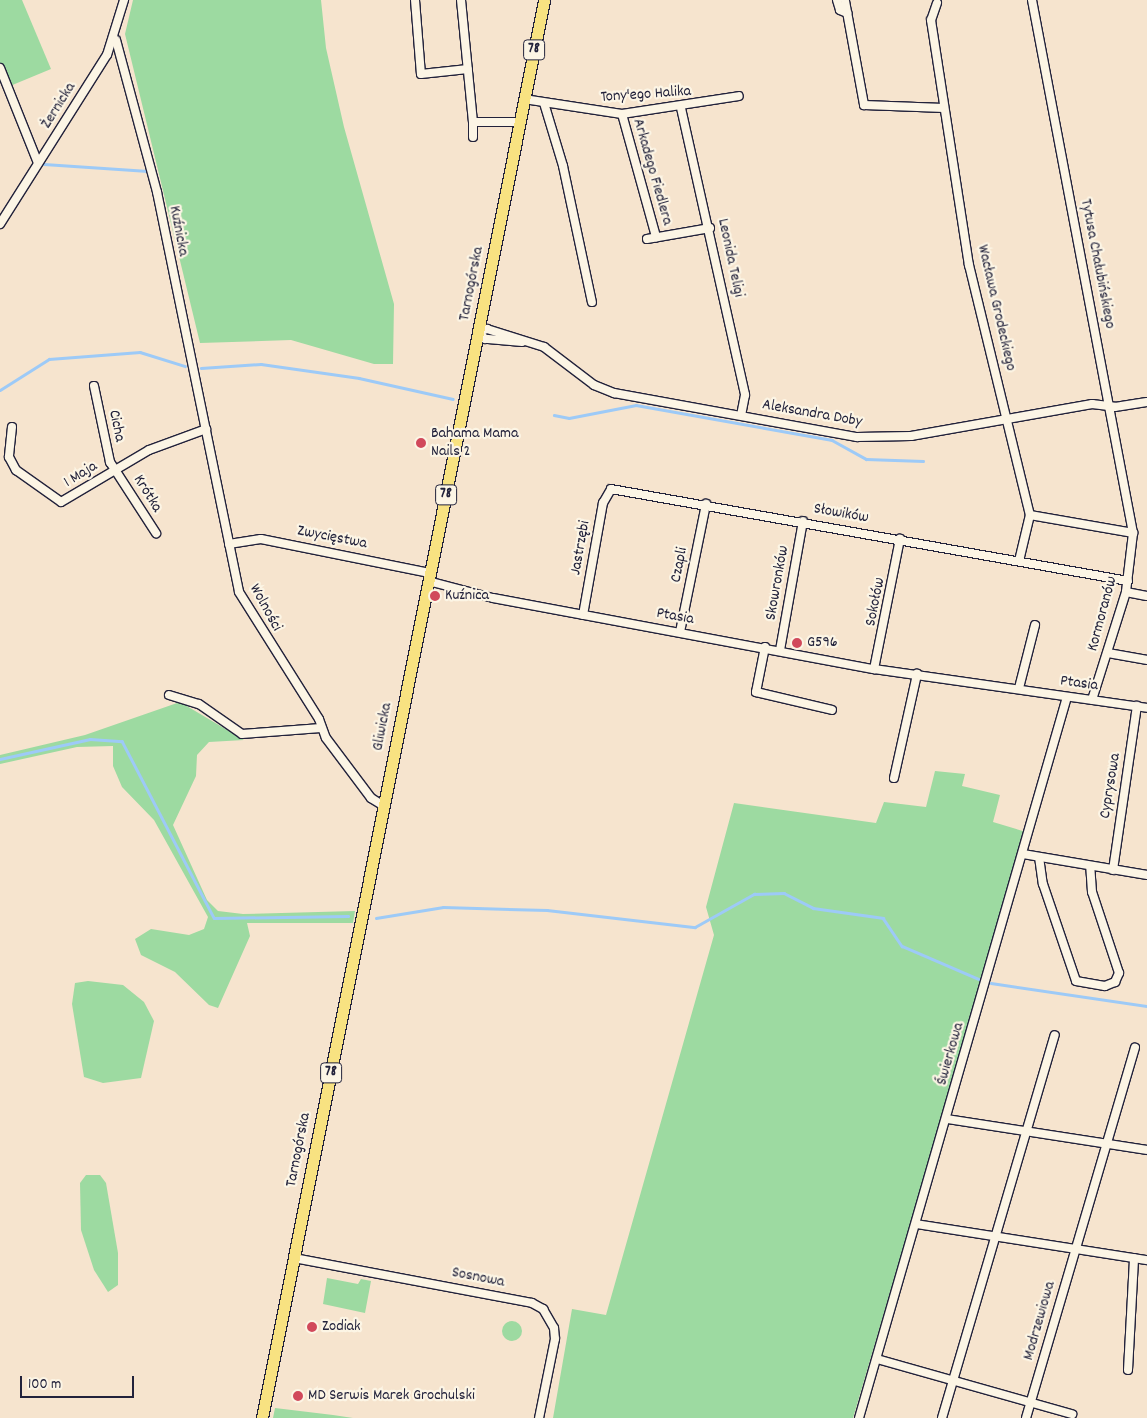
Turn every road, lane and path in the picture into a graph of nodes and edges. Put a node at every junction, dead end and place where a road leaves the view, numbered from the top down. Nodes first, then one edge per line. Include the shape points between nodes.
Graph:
1 (124, 0) edge
2 (415, 0) edge
3 (461, 0) edge
4 (544, 0) edge
5 (1032, 0) edge
6 (841, 1) edge
7 (937, 3) dead end
8 (116, 40) junction
9 (0, 68) edge
10 (468, 69) junction
11 (739, 96) dead end
12 (524, 99) junction
13 (544, 102) junction
14 (680, 108) junction
15 (944, 108) junction
16 (622, 114) junction
17 (473, 122) junction
18 (520, 122) junction
19 (473, 137) dead end
20 (38, 163) junction
21 (1, 222) edge
22 (710, 228) junction
23 (656, 237) junction
24 (647, 239) dead end
25 (592, 302) dead end
26 (479, 332) junction
27 (94, 386) dead end
28 (1147, 402) edge
29 (1110, 407) junction
30 (741, 415) junction
31 (1008, 418) junction
32 (12, 427) dead end
33 (206, 429) junction
34 (115, 470) junction
35 (611, 489) joint
36 (706, 504) junction
37 (1030, 515) junction
38 (803, 521) junction
39 (156, 533) dead end
40 (1133, 533) junction
41 (900, 539) junction
42 (229, 544) junction
43 (1019, 560) junction
44 (429, 577) junction
45 (1128, 581) junction
46 (1126, 592) junction
47 (1147, 596) edge
48 (583, 615) junction
49 (1035, 625) dead end
50 (680, 632) junction
51 (764, 647) junction
52 (780, 650) junction
53 (1108, 653) junction
54 (1147, 660) edge
55 (874, 669) junction
56 (917, 674) junction
57 (1018, 688) junction
58 (169, 695) dead end
59 (1067, 697) junction
60 (1092, 700) junction
61 (1137, 706) junction
62 (1147, 708) edge
63 (832, 710) dead end
64 (321, 728) junction
65 (894, 778) dead end
66 (384, 806) junction
67 (1023, 854) junction
68 (1039, 857) junction
69 (1090, 866) junction
70 (1113, 870) junction
71 (1147, 875) edge
72 (367, 888) joint
73 (1055, 1036) dead end
74 (1135, 1048) dead end
75 (947, 1118) junction
76 (1026, 1130) junction
77 (1106, 1143) junction
78 (1147, 1150) edge
79 (916, 1224) junction
80 (995, 1235) junction
81 (1075, 1248) junction
82 (294, 1258) junction
83 (1134, 1258) junction
84 (1147, 1260) edge
85 (877, 1359) junction
86 (1128, 1370) dead end
87 (954, 1379) junction
88 (1031, 1401) junction
89 (1072, 1414) dead end
90 (262, 1418) edge
91 (539, 1418) edge
92 (859, 1418) edge
93 (942, 1418) edge
94 (1026, 1418) edge

1 - 8 street, Żernicka
2 - 10 street via 421,74
3 - 10 street
4 - 12 main road, Tarnogórska / 78
5 - 29 street, Tytusa Chałubińskiego
6 - 15 street via 847,14 864,105
7 - 15 street, Wacława Grodeckiego via 931,20
8 - 20 street, Żernicka
8 - 33 street, Kuźnicka via 157,192
9 - 20 street
10 - 17 street
11 - 14 street, Tony'ego Halika
12 - 13 street, Tony'ego Halika
12 - 18 main road, Tarnogórska / 78
13 - 16 street, Tony'ego Halika
13 - 25 street via 565,175
14 - 16 street, Tony'ego Halika
14 - 22 street, Leonida Teligi
15 - 31 street, Wacława Grodeckiego via 970,265
16 - 23 street, Arkadego Fiedlera
17 - 18 street
17 - 19 street
18 - 26 main road, Tarnogórska / 78
20 - 21 street, Żernicka
22 - 23 street, Arkadego Fiedlera
22 - 30 street, Leonida Teligi via 745,395
23 - 24 street, Arkadego Fiedlera
26 - 30 street, Aleksandra Doby via 485,338 522,342 550,350 594,385 614,393
26 - 44 main road, Tarnogórska / 78
27 - 34 street, Cicha
28 - 29 street, Aleksandra Doby
29 - 31 street, Aleksandra Doby via 1092,404
29 - 40 street, Tytusa Chałubińskiego
30 - 31 street, Aleksandra Doby via 875,438
31 - 37 street, Wacława Grodeckiego
32 - 34 street, 1 Maja via 9,457 26,481 48,497 61,502 70,500
33 - 34 street, 1 Maja via 167,441
33 - 42 street, Wolności
34 - 39 street, Krótka
35 - 36 street, Słowików
35 - 48 street, Jastrzębi via 603,503
36 - 38 street, Słowików
36 - 50 street, Czapli
37 - 40 street
37 - 43 street
38 - 41 street, Słowików
38 - 52 street, Skowronków
40 - 45 street, Kormoranów
41 - 43 street, Słowików
41 - 55 street, Sokołów
42 - 44 street, Zwycięstwa via 260,539
42 - 64 street, Wolności via 239,592
43 - 45 street, Słowików
44 - 48 street, Ptasia
44 - 66 main road, Gliwicka / 78
45 - 46 street, Kormoranów
46 - 47 street
46 - 53 street, Kormoranów
48 - 50 street, Ptasia
49 - 57 street
50 - 51 street, Ptasia
51 - 52 street, Ptasia
51 - 63 street via 756,692
52 - 55 street, Ptasia
53 - 54 street
53 - 60 street, Kormoranów
55 - 56 street, Ptasia
56 - 57 street, Ptasia
56 - 65 street
57 - 59 street, Ptasia
58 - 64 street via 199,704 242,734
59 - 60 street, Ptasia
59 - 67 street, Świerkowa
60 - 61 street, Ptasia
61 - 62 street, Ptasia
61 - 70 street, Cyprysowa
64 - 66 street, Wolności via 371,798
66 - 72 main road, Gliwicka / 78
67 - 68 street
67 - 75 street, Świerkowa
68 - 69 street
68 - 69 street via 1043,884 1076,981 1105,986 1115,982 1119,973 1092,892
69 - 70 street
70 - 71 street
72 - 82 main road, Tarnogórska / 78
73 - 76 street
74 - 77 street, Modrzewiowa
75 - 76 street
75 - 79 street, Świerkowa
76 - 77 street
76 - 80 street
77 - 78 street
77 - 81 street, Modrzewiowa
79 - 80 street
79 - 85 street, Świerkowa
80 - 81 street
80 - 87 street
81 - 83 street
81 - 88 street, Modrzewiowa
82 - 90 main road, Tarnogórska / 78
82 - 91 street, Sosnowa via 532,1303 543,1309 554,1328 555,1338
83 - 84 street
83 - 86 street
85 - 87 street
85 - 92 street, Świerkowa
87 - 88 street
87 - 93 street
88 - 89 street
88 - 94 street, Modrzewiowa

